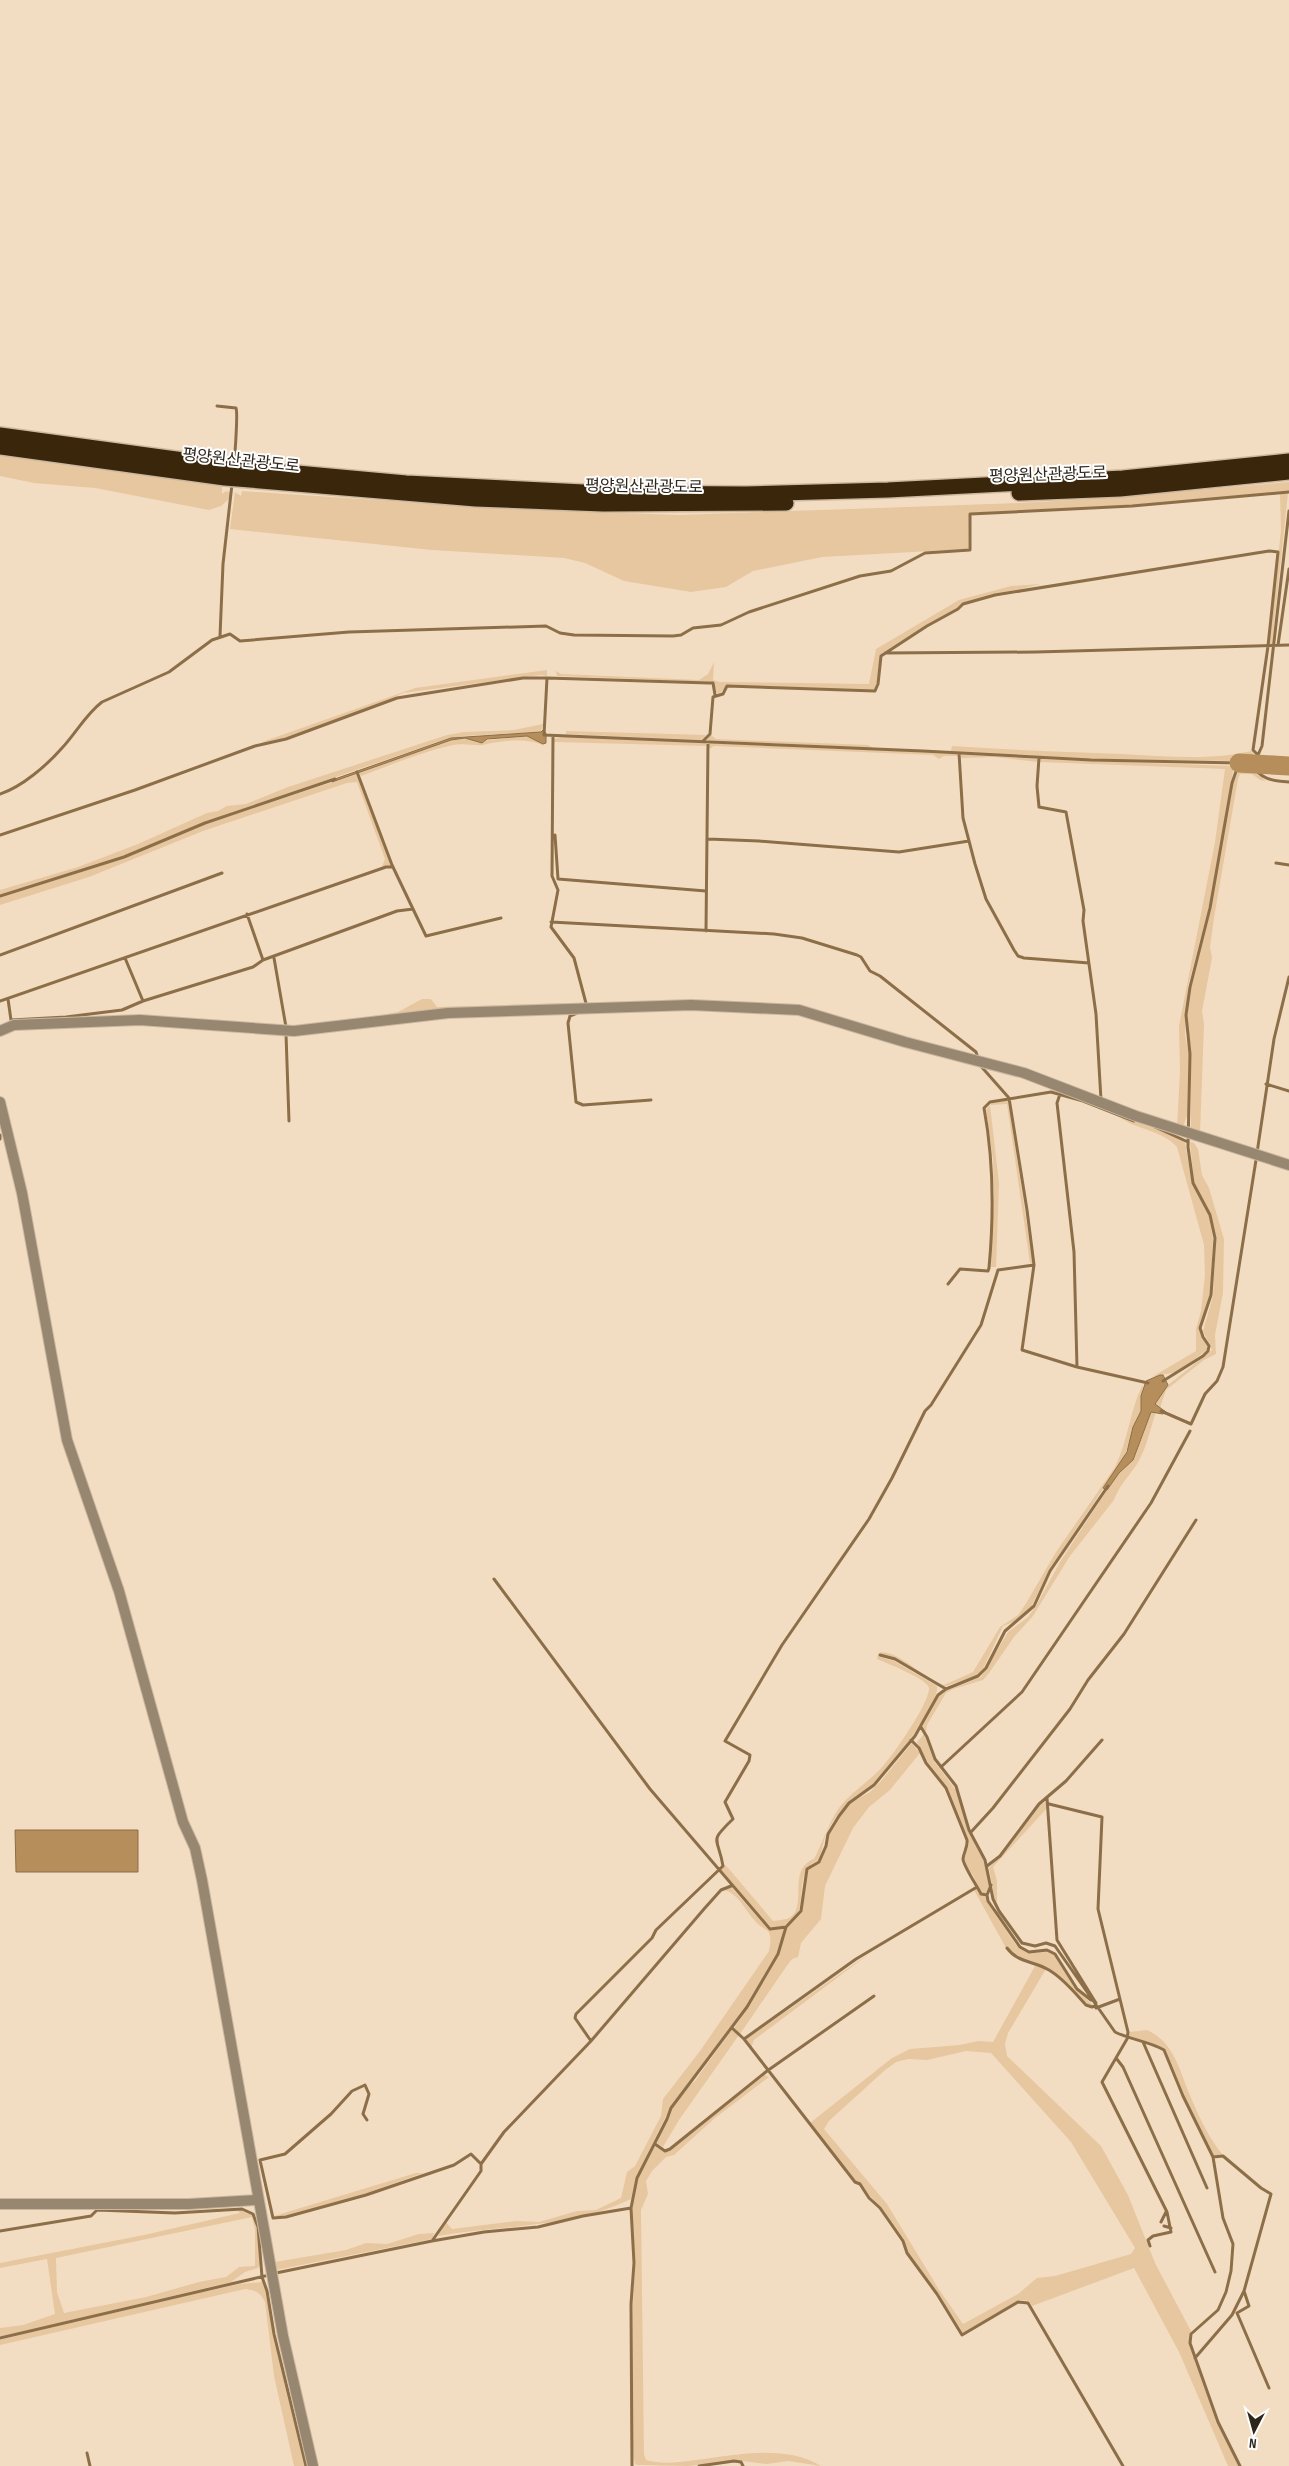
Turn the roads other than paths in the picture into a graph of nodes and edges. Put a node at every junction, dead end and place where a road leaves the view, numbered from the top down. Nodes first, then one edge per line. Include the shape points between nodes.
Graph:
1 (0, 435) edge
2 (0, 447) edge
3 (1289, 460) edge
4 (1289, 472) edge
5 (233, 473) junction
6 (0, 1031) edge
7 (0, 1102) edge
8 (1289, 1165) edge
9 (257, 2200) junction
10 (0, 2204) edge
11 (312, 2466) edge

1 - 5 highway
2 - 5 highway, 평양원산관광도로
3 - 5 highway via 1123,478 746,494 604,493
4 - 5 highway, 평양원산관광도로 via 1120,489 747,505 476,499
6 - 8 street via 14,1025 140,1020 294,1031 448,1013 691,1004 799,1010 1024,1073 1136,1116
7 - 9 street via 22,1193 68,1440 119,1591 180,1814 195,1848
9 - 10 street via 189,2204
9 - 11 street

